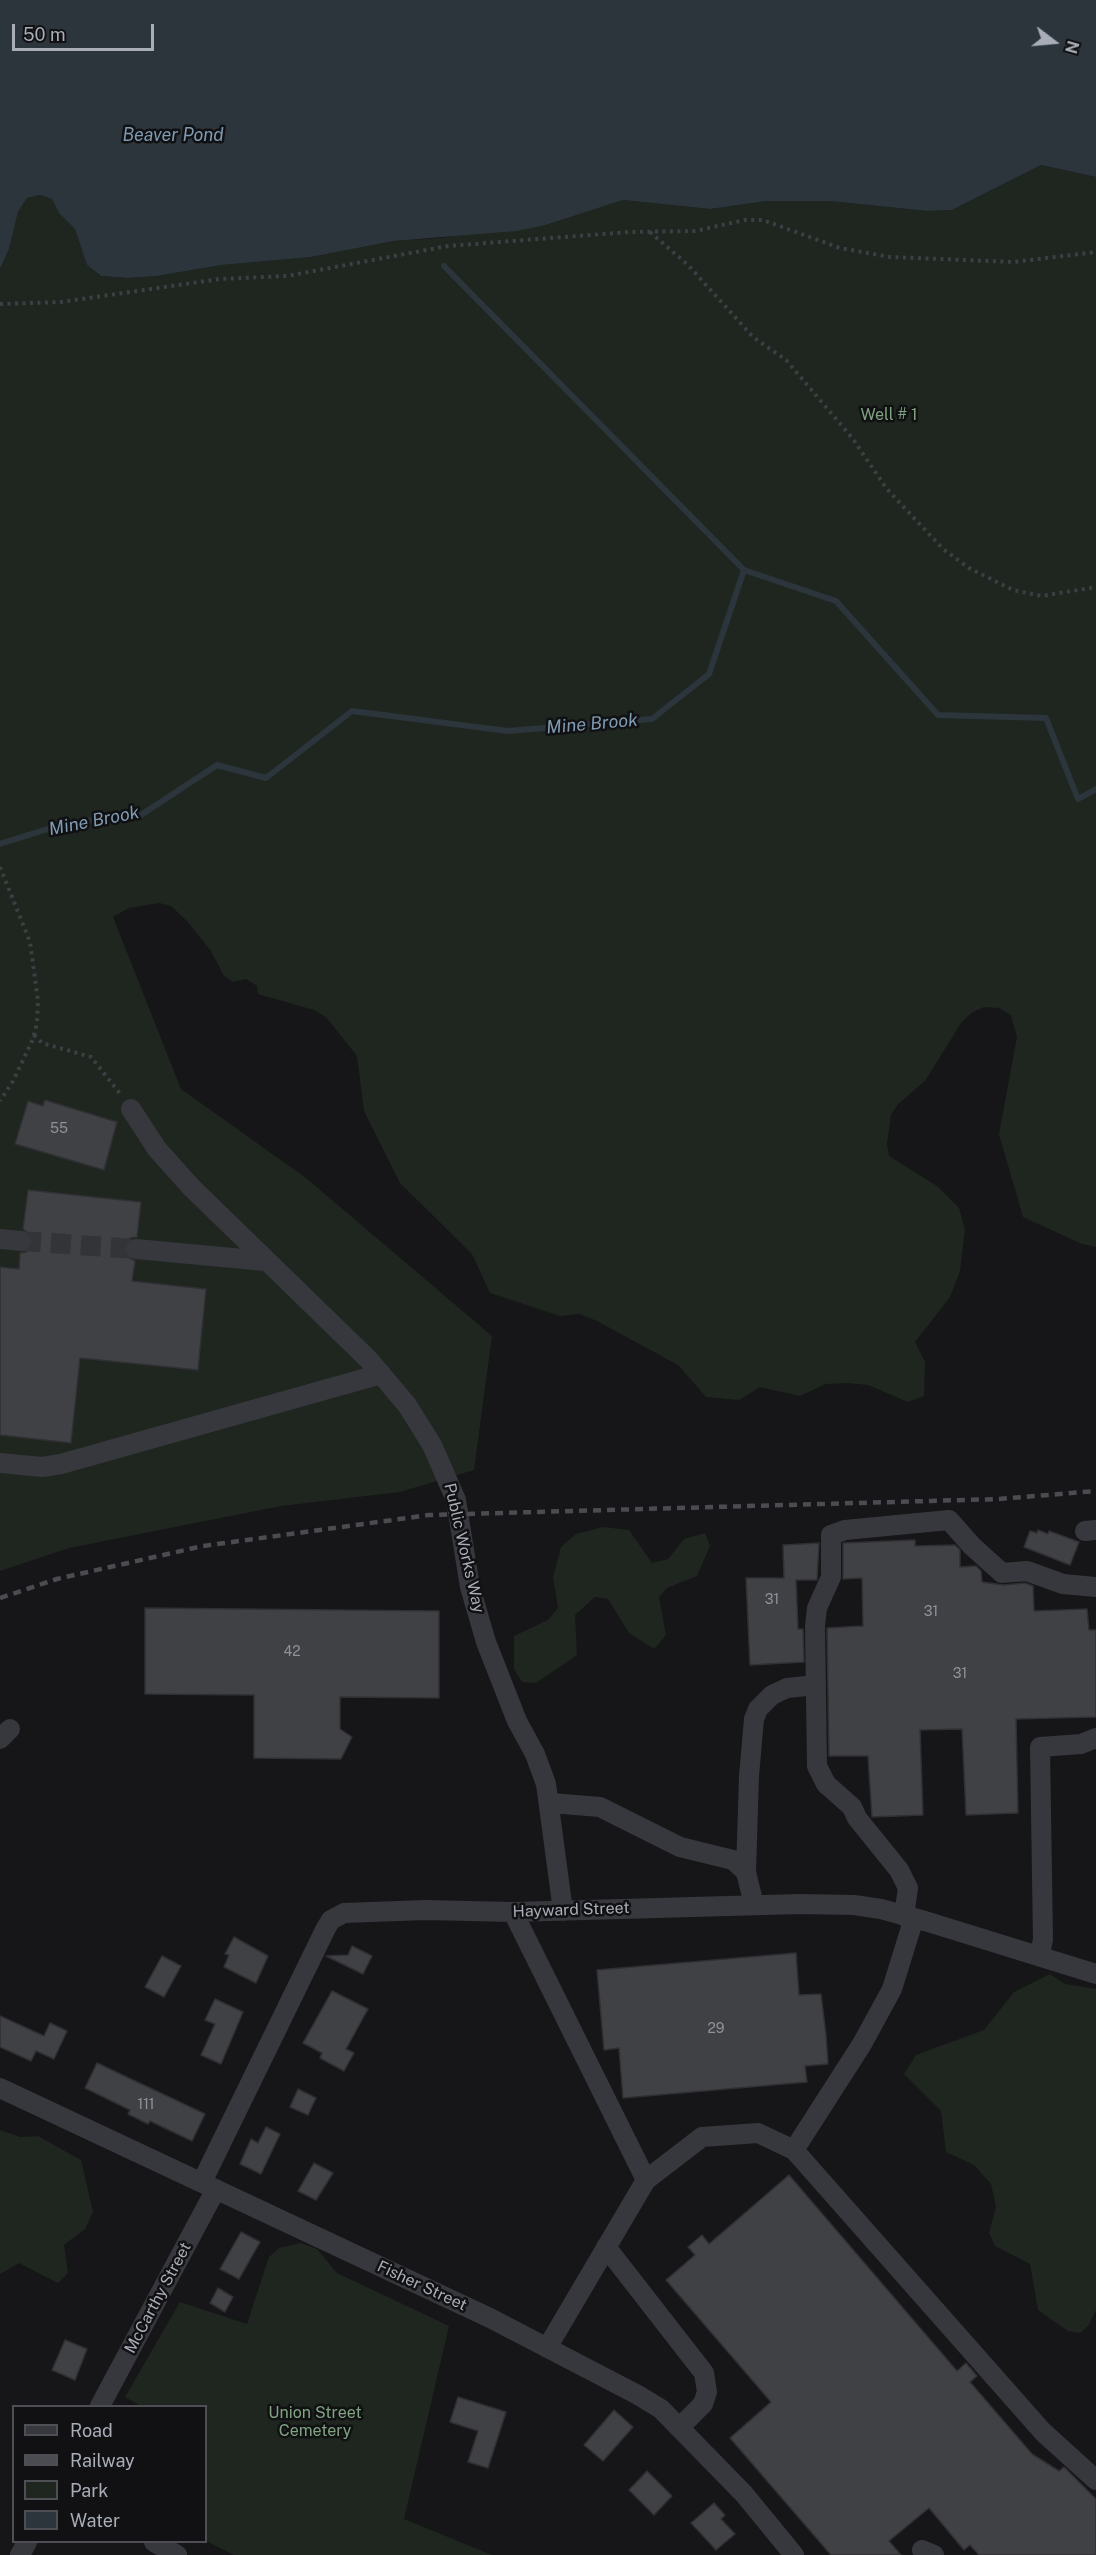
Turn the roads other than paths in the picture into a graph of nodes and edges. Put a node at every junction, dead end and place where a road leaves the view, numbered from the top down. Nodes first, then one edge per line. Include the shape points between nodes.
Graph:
1 (131, 1109) road end
2 (0, 1239) edge
3 (21, 1241) tunnel mouth
4 (136, 1249) tunnel mouth
5 (265, 1261) junction
6 (381, 1374) junction
7 (0, 1463) edge
8 (1093, 1585) edge
9 (816, 1685) junction
10 (1096, 1738) edge
11 (551, 1803) junction
12 (746, 1872) junction
13 (754, 1905) junction
14 (563, 1911) junction
15 (513, 1912) junction
16 (909, 1917) junction
17 (1039, 1956) junction
18 (1096, 1974) edge
19 (0, 2088) edge
20 (794, 2150) junction
21 (646, 2180) junction
22 (209, 2185) junction
23 (606, 2247) junction
24 (548, 2348) junction
25 (100, 2405) edge
26 (679, 2428) junction
27 (1096, 2480) edge
28 (157, 2543) edge
29 (177, 2555) edge
30 (794, 2555) edge

1 - 5 street, Public Works Way via 169,1163
2 - 3 street
4 - 5 street
5 - 6 street, Public Works Way
6 - 7 street via 61,1464 42,1467
6 - 11 street, Public Works Way via 421,1428 453,1489 470,1587 486,1642 517,1721 540,1766
8 - 9 street via 1063,1584 1027,1571 1002,1573 950,1520 835,1533 829,1540 831,1577 815,1626
9 - 12 street via 787,1688 772,1695 754,1719
9 - 16 street via 820,1774 852,1807 899,1870 908,1888
10 - 17 street via 1081,1744 1040,1748 1043,1940
11 - 12 street via 600,1807 680,1847 733,1860
11 - 14 street, Public Works Way
12 - 13 street
13 - 14 street, Hayward Street
13 - 16 street, Hayward Street via 845,1905
14 - 15 street, Hayward Street
15 - 21 street
15 - 22 street, Hayward Street via 371,1911 344,1913 331,1920
16 - 17 street, Hayward Street
16 - 20 street via 892,1989
17 - 18 street, Hayward Street
19 - 22 street, Fisher Street
20 - 21 street via 758,2133 702,2137
20 - 27 street via 1043,2432
21 - 23 street
22 - 24 street, Fisher Street
22 - 25 street, McCarthy Street
23 - 24 street
23 - 26 street via 704,2373 707,2392 702,2404
24 - 26 street, Fisher Street via 661,2409
26 - 30 street, Fisher Street via 744,2494
28 - 29 street

